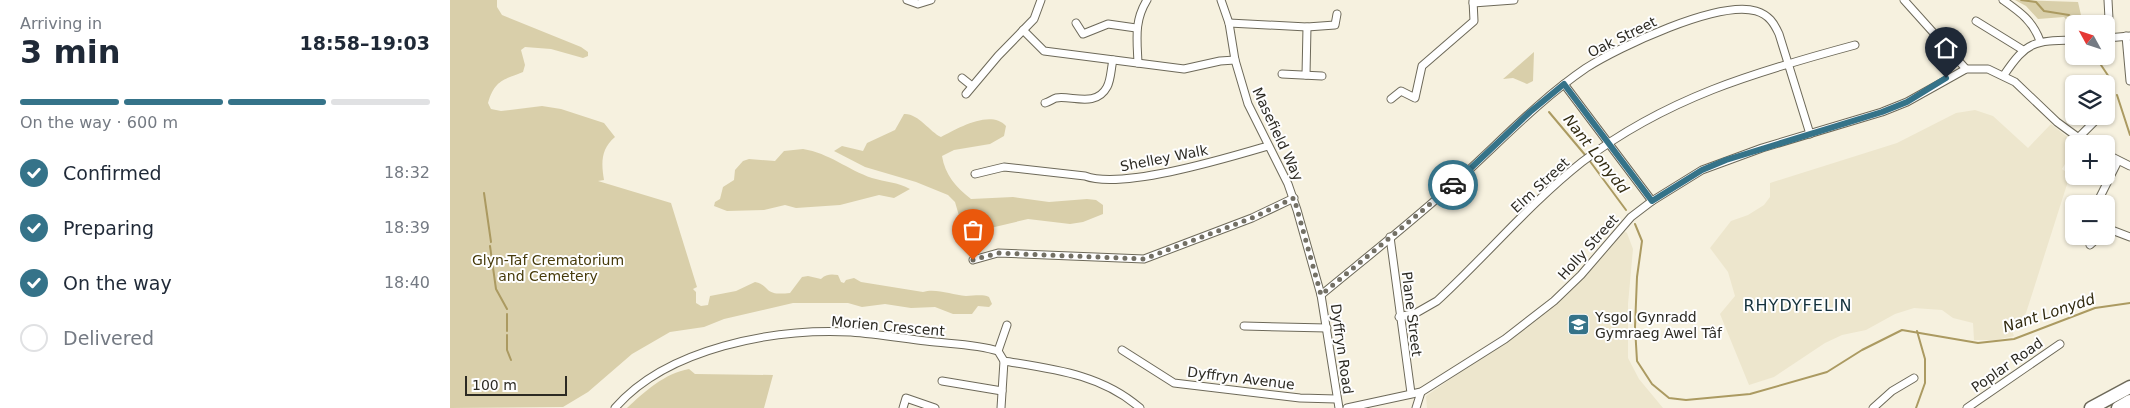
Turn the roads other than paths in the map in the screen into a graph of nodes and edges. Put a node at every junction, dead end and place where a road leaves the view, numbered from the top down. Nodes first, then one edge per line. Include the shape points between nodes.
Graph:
1 (907, 0) edge
2 (931, 0) edge
3 (1041, 0) edge
4 (1148, 0) edge
5 (1221, 0) edge
6 (1514, 0) edge
7 (2003, 0) edge
8 (2108, 0) edge
9 (1473, 1) edge
10 (1909, 1) edge
11 (1337, 14) dead end
12 (2108, 15) edge
13 (1976, 21) dead end
14 (1229, 23) junction
15 (1076, 24) dead end
16 (1306, 27) junction
17 (1136, 28) junction
18 (1023, 30) junction
19 (2128, 36) edge
20 (2115, 37) edge
21 (2065, 40) edge
22 (2040, 41) junction
23 (1855, 45) dead end
24 (2022, 50) junction
25 (1113, 60) junction
26 (1234, 60) junction
27 (1138, 63) junction
28 (1788, 63) junction
29 (1966, 69) junction
30 (1282, 74) dead end
31 (1306, 75) junction
32 (2004, 75) junction
33 (1322, 76) dead end
34 (962, 78) dead end
35 (2130, 81) edge
36 (1564, 84) junction
37 (972, 86) junction
38 (966, 94) dead end
39 (1391, 99) dead end
40 (1045, 103) dead end
41 (2091, 125) edge
42 (1810, 134) junction
43 (2074, 135) edge
44 (2081, 135) edge
45 (1608, 144) junction
46 (1268, 146) junction
47 (2115, 159) edge
48 (2118, 161) junction
49 (2130, 166) edge
50 (975, 174) dead end
51 (2101, 195) edge
52 (1294, 198) junction
53 (1652, 201) junction
54 (2115, 230) edge
55 (1390, 237) junction
56 (2130, 237) edge
57 (973, 260) dead end
58 (1312, 265) joint
59 (1321, 295) junction
60 (1400, 317) junction
61 (1007, 325) dead end
62 (1244, 326) dead end
63 (1327, 328) junction
64 (2060, 344) dead end
65 (1122, 350) dead end
66 (998, 351) junction
67 (1004, 362) junction
68 (1914, 378) dead end
69 (942, 382) dead end
70 (2130, 387) edge
71 (1002, 391) junction
72 (1421, 392) junction
73 (1411, 393) junction
74 (1336, 398) junction
75 (2130, 401) edge
76 (615, 408) edge
77 (903, 408) edge
78 (935, 408) edge
79 (1001, 408) edge
80 (1140, 408) edge
81 (1339, 408) edge
82 (1348, 408) edge
83 (1416, 408) edge
84 (1874, 408) edge
85 (1967, 408) edge
86 (2091, 408) edge
87 (2118, 408) edge

1 - 2 street via 918,4
3 - 18 street via 1034,19
4 - 17 street
5 - 14 street, Masefield Way
6 - 9 street
7 - 22 street via 2029,19
8 - 12 street
9 - 39 street via 1474,21 1422,66 1415,98 1401,91
10 - 29 street
11 - 16 street via 1335,25
13 - 24 street
14 - 16 street
14 - 26 street, Masefield Way
15 - 17 street via 1083,34 1108,24
16 - 31 street
17 - 27 street
18 - 25 street via 1044,51
18 - 37 street
19 - 20 street
19 - 35 street
21 - 22 street
22 - 24 street
23 - 28 street, Elm Street
24 - 32 street
25 - 27 street
25 - 40 street via 1108,86 1102,93 1091,98 1058,98
26 - 27 street via 1184,69
26 - 46 street, Masefield Way via 1248,104
28 - 36 street, Oak Street via 1774,23 1756,11 1743,10 1688,21 1660,31 1610,54
28 - 42 street, Oak Street
28 - 45 street, Elm Street via 1723,84 1664,109
29 - 32 street via 1988,69
29 - 42 street, Holly Street via 1907,102
30 - 31 street
31 - 33 street
32 - 43 street
34 - 37 street
36 - 45 street
36 - 55 street, Oak Street
37 - 38 street
41 - 44 street
42 - 53 street, Holly Street via 1702,170
45 - 53 street
45 - 60 street, Elm Street via 1545,195 1437,301 1416,313
46 - 50 street, Shelley Walk via 1129,179 1096,180 1004,166
46 - 52 street, Masefield Way
47 - 48 street
48 - 49 street
48 - 51 street
52 - 57 street via 1252,218 1144,259 998,253
52 - 58 street, Masefield Way
53 - 72 street, Holly Street via 1631,217 1554,301 1504,339
54 - 56 street
55 - 59 street, Oak Street
55 - 60 street, Plane Street
58 - 59 street, Dyffryn Road
59 - 63 street, Dyffryn Road
60 - 73 street, Plane Street
61 - 66 street
62 - 63 street
63 - 74 street, Dyffryn Road
64 - 85 street, Poplar Road
65 - 74 street, Dyffryn Avenue via 1174,382 1300,398
66 - 67 street
66 - 76 street, Morien Crescent via 850,332 778,335 691,357 642,384
67 - 71 street
67 - 80 street via 1078,374 1117,392
68 - 84 street via 1892,391
69 - 71 street
70 - 86 highway
71 - 79 street
72 - 73 street, Holly Street
72 - 83 street
73 - 82 street, Holly Street
74 - 81 street, Dyffryn Road
75 - 87 highway
77 - 78 street via 906,398

